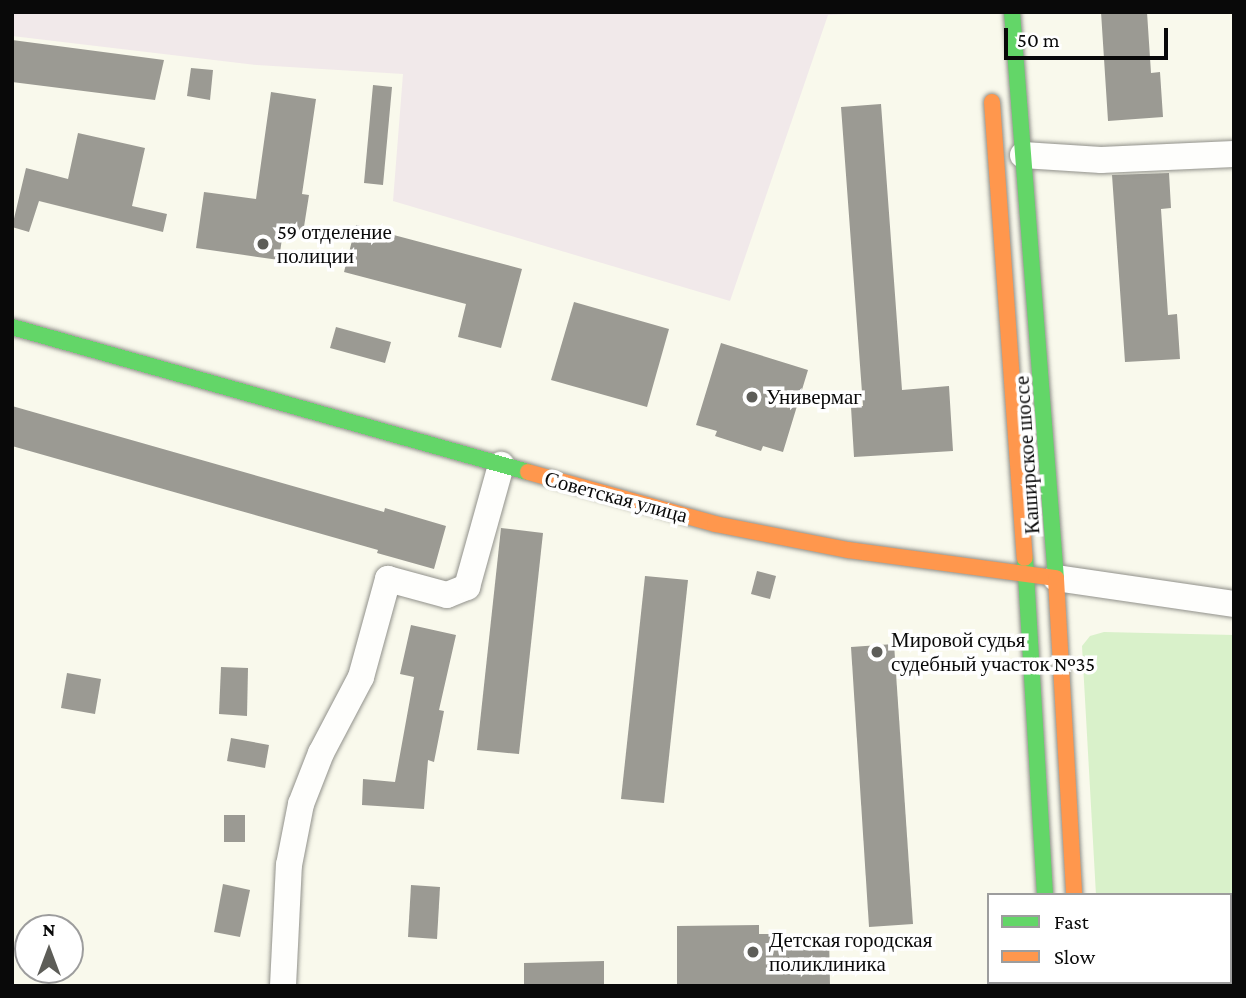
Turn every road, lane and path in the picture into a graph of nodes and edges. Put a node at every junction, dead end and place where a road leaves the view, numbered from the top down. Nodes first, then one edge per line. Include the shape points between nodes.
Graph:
1 (1012, 12) edge
2 (991, 80) dead end
3 (1234, 154) edge
4 (1023, 155) junction
5 (12, 327) edge
6 (501, 465) junction
7 (1025, 574) junction
8 (1056, 578) junction
9 (1234, 604) edge
10 (1045, 893) edge
11 (1074, 893) edge
12 (283, 986) edge

1 - 4 main road, Каширское шоссе
2 - 7 main road, Каширское шоссе
3 - 4 street via 1101,160
4 - 8 main road, Каширское шоссе
5 - 6 main road, Советская улица
6 - 7 main road, Советская улица via 747,531
6 - 12 street via 467,587 447,595 388,579 361,677 321,752 301,804 289,865
7 - 8 main road, Советская улица
7 - 10 main road, Каширское шоссе
8 - 9 street, Советская улица
8 - 11 main road, Каширское шоссе

